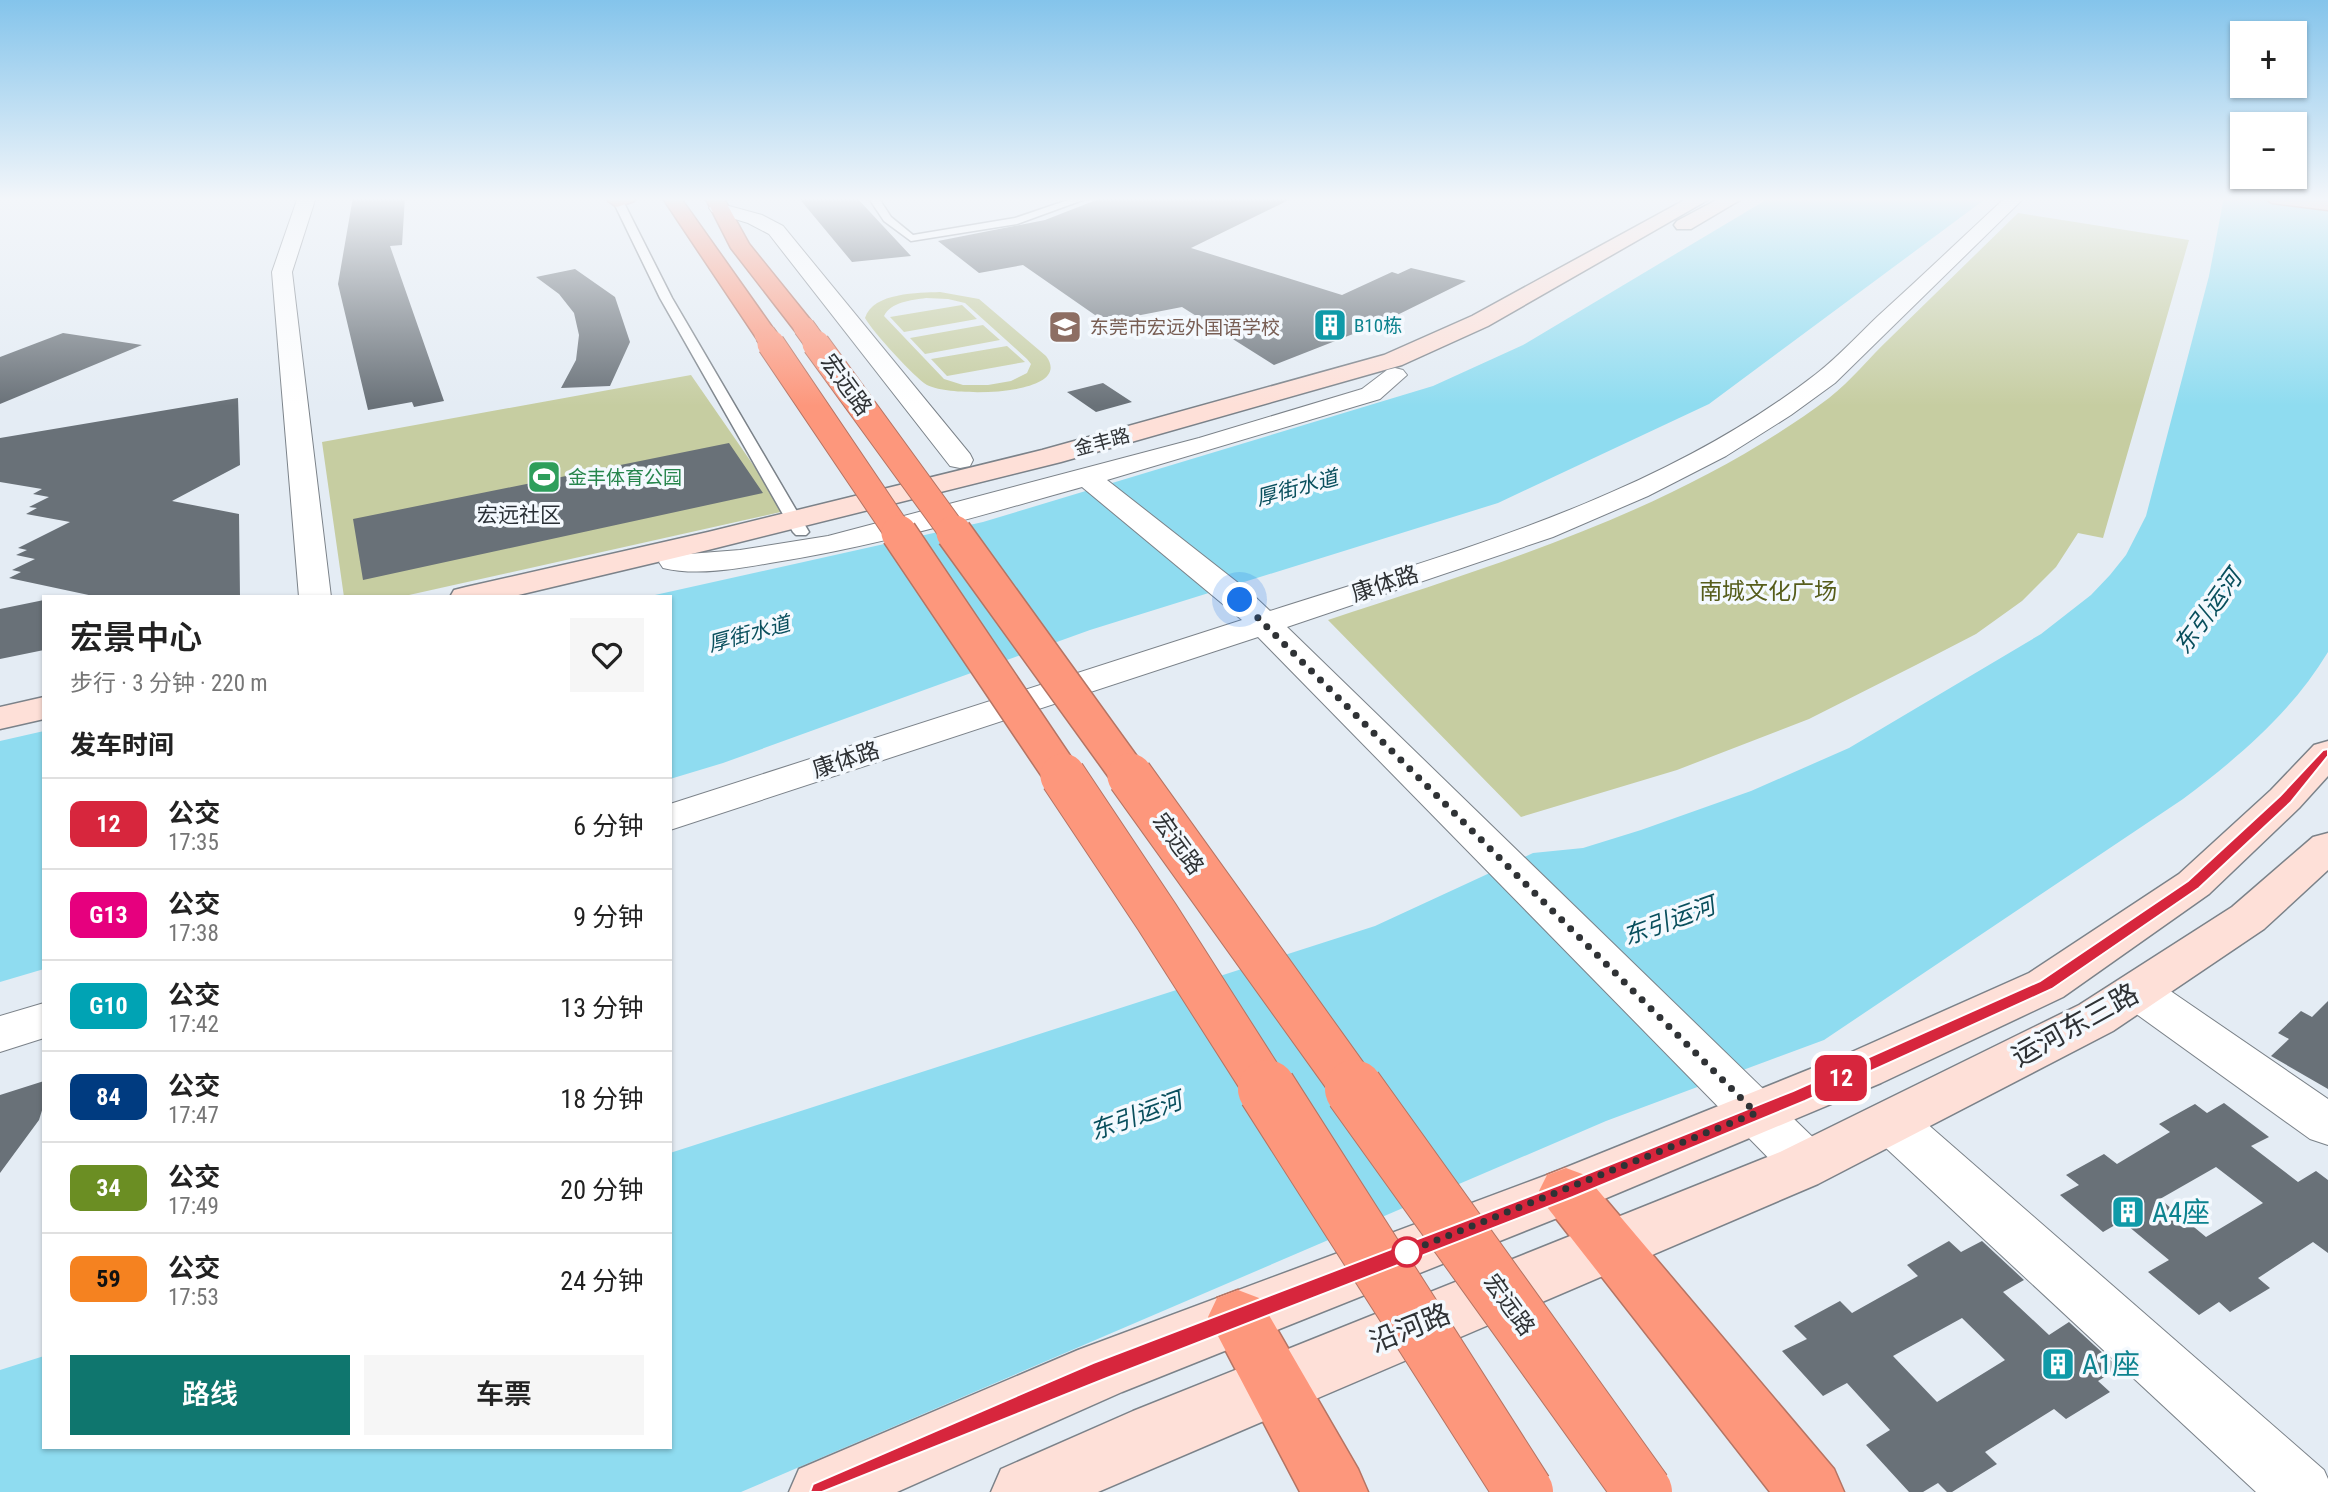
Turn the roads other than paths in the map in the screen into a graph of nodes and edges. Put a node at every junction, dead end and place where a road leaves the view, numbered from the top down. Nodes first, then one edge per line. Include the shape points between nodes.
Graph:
1 (284, 267) edge
2 (652, 267) edge
3 (730, 267) edge
4 (752, 267) edge
5 (805, 267) edge
6 (1578, 267) edge
7 (1614, 267) edge
8 (1943, 267) edge
9 (784, 330) junction
10 (1395, 375) junction
11 (960, 460) dead end
12 (1087, 478) junction
13 (797, 526) junction
14 (674, 562) junction
15 (315, 595) edge
16 (475, 595) edge
17 (534, 595) edge
18 (1252, 612) junction
19 (42, 689) edge
20 (0, 699) edge
21 (42, 708) edge
22 (0, 718) edge
23 (2328, 753) edge
24 (672, 816) edge
25 (2328, 847) edge
26 (2137, 991) junction
27 (42, 1021) edge
28 (0, 1034) edge
29 (1743, 1105) junction
30 (1891, 1122) junction
31 (2328, 1125) edge
32 (1803, 1166) junction
33 (1566, 1191) junction
34 (1612, 1246) junction
35 (1238, 1317) junction
36 (1275, 1384) junction
37 (822, 1492) edge
38 (1024, 1492) edge
39 (1335, 1492) edge
40 (1524, 1492) edge
41 (1643, 1492) edge
42 (1811, 1492) edge
43 (2302, 1492) edge

1 - 15 street
2 - 13 lane
3 - 9 highway, 宏远路
4 - 9 highway, 宏远路
5 - 11 street
6 - 13 street, 金丰路 via 1480,321 1393,360
7 - 10 street, 金丰路 via 1470,346
8 - 18 street, 康体路 via 1826,378 1717,450 1638,490 1543,531
9 - 40 highway, 宏远路, bridge
9 - 41 highway, 宏远路, bridge via 1093,725
10 - 12 street via 1371,394
10 - 13 street, 金丰路 via 1241,421
12 - 14 street via 829,545 740,559
12 - 18 street
13 - 14 street, 金丰路
13 - 16 street, 金丰路
14 - 17 street, 金丰路
18 - 24 street, 康体路
18 - 29 street
19 - 20 street
21 - 22 street
23 - 29 street, 运河东三路 via 2286,799 2194,884 2046,985 1863,1069
25 - 26 street, 运河东三路 via 2248,918
26 - 30 street, 运河东三路 via 2096,1018
26 - 31 street
27 - 28 street
29 - 32 street
29 - 33 street
30 - 32 street, 运河东三路
30 - 43 street
32 - 34 street, 沿河路
33 - 34 highway
33 - 35 street
34 - 36 street, 沿河路
34 - 42 highway
35 - 36 highway
35 - 37 street via 1100,1371
36 - 38 street, 沿河路
36 - 39 highway

